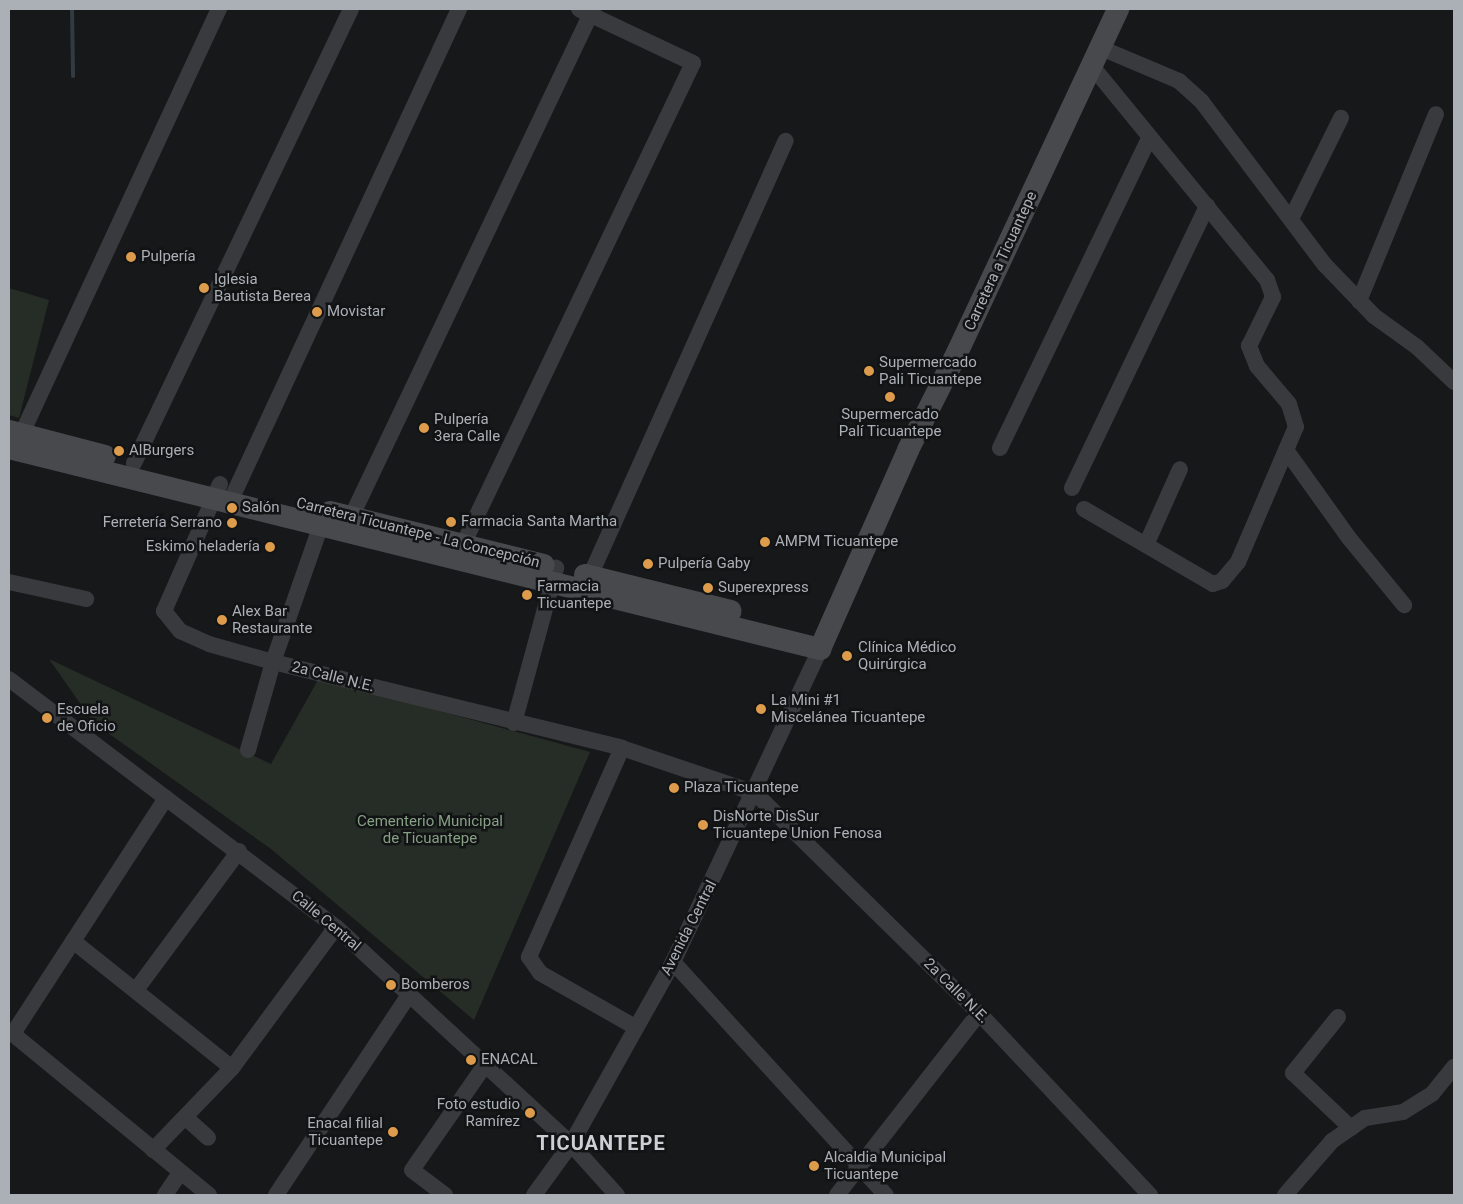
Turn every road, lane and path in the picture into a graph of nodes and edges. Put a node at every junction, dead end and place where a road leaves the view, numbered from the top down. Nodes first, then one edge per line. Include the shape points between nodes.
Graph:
1 (218, 9) edge
2 (351, 9) edge
3 (459, 9) edge
4 (1118, 9) edge
5 (587, 11) edge
6 (1096, 57) junction
7 (1436, 114) dead end
8 (1341, 118) dead end
9 (1149, 139) junction
10 (786, 141) dead end
11 (1208, 206) junction
12 (1291, 219) junction
13 (1359, 302) junction
14 (1454, 381) edge
15 (13, 441) edge
16 (1000, 448) dead end
17 (1286, 450) junction
18 (134, 463) junction
19 (1180, 469) dead end
20 (1072, 488) dead end
21 (225, 493) junction
22 (1084, 509) dead end
23 (348, 524) junction
24 (321, 525) junction
25 (1146, 545) junction
26 (460, 552) junction
27 (553, 575) junction
28 (9, 582) edge
29 (587, 583) junction
30 (86, 599) dead end
31 (1404, 605) dead end
32 (823, 642) junction
33 (273, 662) junction
34 (9, 679) edge
35 (514, 723) junction
36 (622, 748) junction
37 (248, 750) dead end
38 (755, 793) junction
39 (166, 798) junction
40 (239, 851) junction
41 (336, 927) junction
42 (73, 941) junction
43 (673, 962) junction
44 (136, 990) junction
45 (409, 995) junction
46 (979, 1013) junction
47 (1338, 1017) dead end
48 (635, 1027) junction
49 (485, 1065) junction
50 (1454, 1067) edge
51 (232, 1068) junction
52 (185, 1117) junction
53 (1351, 1128) junction
54 (208, 1138) dead end
55 (570, 1144) junction
56 (153, 1150) junction
57 (859, 1165) junction
58 (180, 1172) junction
59 (1145, 1193) edge
60 (164, 1195) edge
61 (209, 1195) edge
62 (276, 1195) edge
63 (445, 1195) edge
64 (534, 1195) edge
65 (617, 1195) edge
66 (837, 1195) edge
67 (886, 1195) edge
68 (1285, 1195) edge

1 - 15 street
2 - 18 street
3 - 21 street
4 - 6 main road, Carretera a Ticuantepe
5 - 23 street
5 - 26 street via 693,63
6 - 9 street
6 - 12 street via 1179,82 1187,88 1221,125
6 - 32 main road, Carretera a Ticuantepe via 908,450
7 - 13 street
8 - 12 street
9 - 11 street
9 - 16 street
10 - 29 street
11 - 17 street via 1259,269 1270,289 1272,297 1249,346 1257,366 1276,386 1296,417 1296,427
11 - 20 street
12 - 13 street via 1325,265
13 - 14 street
15 - 18 main road, Carretera Ticuantepe - La Concepción
15 - 21 main road, Carretera Ticuantepe - La Concepción
17 - 25 street via 1238,562 1222,581 1213,584
17 - 31 street
18 - 21 main road, Carretera Ticuantepe - La Concepción
19 - 25 street
21 - 23 main road, Carretera Ticuantepe - La Concepción
21 - 24 main road, Carretera Ticuantepe - La Concepción
21 - 33 street, 2a Calle N.E. via 164,611 180,631 209,644
22 - 25 street
23 - 24 main road, Carretera Ticuantepe - La Concepción
23 - 26 main road, Carretera Ticuantepe - La Concepción
24 - 33 street
26 - 27 main road, Carretera Ticuantepe - La Concepción
27 - 29 main road, Carretera Ticuantepe - La Concepción
27 - 35 street
28 - 30 street
29 - 32 main road, Carretera Ticuantepe - La Concepción
32 - 38 street, Avenida Central
33 - 35 street, 2a Calle N.E.
33 - 37 street
34 - 39 street, Calle Central
35 - 36 street, 2a Calle N.E.
36 - 38 street, 2a Calle N.E.
36 - 48 street via 529,957 540,973
38 - 43 street, Avenida Central
38 - 46 street, 2a Calle N.E.
39 - 40 street, Calle Central
39 - 42 street
40 - 41 street, Calle Central
40 - 44 street
41 - 45 street, Calle Central
41 - 51 street
42 - 44 street
42 - 56 street via 13,1034
43 - 48 street, Avenida Central
43 - 57 street
44 - 51 street
45 - 49 street, Calle Central
45 - 62 street
46 - 57 street
46 - 59 street, 2a Calle N.E.
47 - 53 street via 1293,1073
48 - 55 street, Avenida Central
49 - 55 street, Calle Central
49 - 63 street via 412,1170
50 - 53 street via 1432,1094 1402,1112 1365,1118
51 - 52 street
52 - 54 street
52 - 56 street
53 - 68 street via 1332,1141
55 - 64 street, Avenida Central
55 - 65 street, Calle Central
56 - 58 street
57 - 66 street
57 - 67 street
58 - 60 street
58 - 61 street

